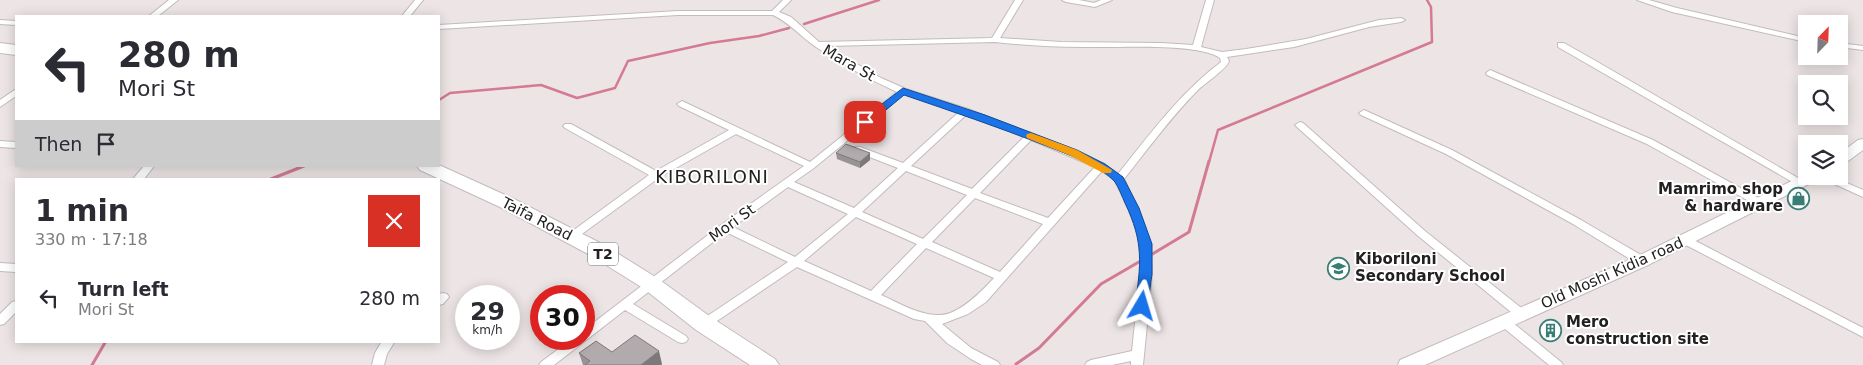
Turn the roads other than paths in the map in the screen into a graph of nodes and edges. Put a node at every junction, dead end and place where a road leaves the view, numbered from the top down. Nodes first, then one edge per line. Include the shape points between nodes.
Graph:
1 (174, 0) edge
2 (419, 0) edge
3 (787, 0) edge
4 (1019, 0) edge
5 (1066, 0) edge
6 (1108, 0) edge
7 (1210, 0) edge
8 (1641, 0) edge
9 (774, 13) junction
10 (154, 15) edge
11 (407, 15) edge
12 (1401, 20) dead end
13 (0, 22) edge
14 (15, 23) edge
15 (440, 27) edge
16 (1798, 38) edge
17 (995, 40) junction
18 (818, 44) junction
19 (1561, 46) dead end
20 (1848, 46) edge
21 (0, 48) edge
22 (1863, 48) edge
23 (1196, 49) junction
24 (15, 50) edge
25 (1221, 55) junction
26 (1490, 73) dead end
27 (903, 91) junction
28 (15, 93) edge
29 (0, 104) edge
30 (682, 104) dead end
31 (966, 111) junction
32 (1364, 113) dead end
33 (1300, 125) dead end
34 (568, 126) dead end
35 (736, 130) junction
36 (1030, 136) junction
37 (840, 142) junction
38 (0, 144) edge
39 (1863, 144) edge
40 (15, 145) edge
41 (1848, 155) edge
42 (811, 166) junction
43 (1101, 166) junction
44 (148, 167) edge
45 (428, 167) edge
46 (905, 167) junction
47 (656, 175) junction
48 (1798, 175) edge
49 (139, 178) edge
50 (1119, 179) junction
51 (787, 183) junction
52 (1798, 184) edge
53 (1842, 185) edge
54 (974, 194) junction
55 (1863, 194) edge
56 (1760, 203) junction
57 (855, 213) junction
58 (1050, 223) junction
59 (725, 227) junction
60 (571, 237) junction
61 (1686, 240) junction
62 (924, 243) junction
63 (1642, 261) junction
64 (796, 262) junction
65 (0, 268) edge
66 (15, 268) edge
67 (1002, 277) junction
68 (650, 283) junction
69 (874, 295) junction
70 (626, 305) junction
71 (15, 306) edge
72 (1521, 314) junction
73 (929, 318) junction
74 (0, 321) edge
75 (1503, 322) junction
76 (704, 324) junction
77 (595, 328) edge
78 (1863, 333) edge
79 (682, 339) dead end
80 (388, 343) edge
81 (565, 350) edge
82 (1136, 360) edge
83 (378, 365) edge
84 (545, 365) edge
85 (767, 365) edge
86 (994, 365) edge
87 (1091, 365) edge
88 (1407, 365) edge
89 (1557, 365) edge

1 - 10 street
2 - 11 street
3 - 9 street
4 - 17 street
5 - 6 street via 1095,5
7 - 23 street
8 - 16 street
9 - 15 street, Mara St via 678,13
9 - 18 street, Mara St via 788,19
12 - 25 street via 1371,22 1285,47
13 - 14 street
17 - 18 street
17 - 23 street
18 - 27 street, Mara St
19 - 48 street via 1632,84 1729,143
20 - 22 street
21 - 24 highway
23 - 25 street
25 - 50 street via 1225,63 1189,96
26 - 56 street via 1650,142
27 - 31 street, Mara St
27 - 37 street, Mori St
28 - 29 street
30 - 35 street
31 - 36 street, Mara St
31 - 46 street
32 - 63 street via 1449,152
33 - 72 street via 1421,233
34 - 47 street
35 - 42 street
35 - 47 street
36 - 43 street, Mara St
36 - 54 street
37 - 42 street, Mori St
37 - 46 street
38 - 40 street
39 - 41 street
42 - 51 street, Mori St
43 - 50 street, Mara St
43 - 58 street
44 - 49 street
45 - 60 highway, Taifa Road / T2
46 - 54 street
46 - 57 street
47 - 60 street
50 - 82 street, Mara St via 1146,244
51 - 57 street
51 - 59 street, Mori St
52 - 56 street, Old Moshi Kidia road
53 - 55 street
54 - 58 street
54 - 62 street
56 - 61 street, Old Moshi Kidia road
57 - 62 street
57 - 64 street
58 - 67 street
59 - 64 street
59 - 68 street, Mori St
60 - 68 highway, Taifa Road / T2
61 - 63 street, Old Moshi Kidia road
61 - 78 street
62 - 67 street
62 - 69 street
63 - 72 street, Old Moshi Kidia road
64 - 69 street
64 - 76 street
65 - 66 street
67 - 73 street via 982,299 964,311 942,320
68 - 70 street, Mori St
68 - 76 highway, Taifa Road / T2
69 - 73 street
70 - 77 street, Mori St
70 - 79 street
71 - 74 street
72 - 75 street, Old Moshi Kidia road
73 - 86 street via 956,345
75 - 88 street, Old Moshi Kidia road
75 - 89 street
76 - 85 highway, Taifa Road / T2
80 - 83 street
81 - 84 street
82 - 87 street

